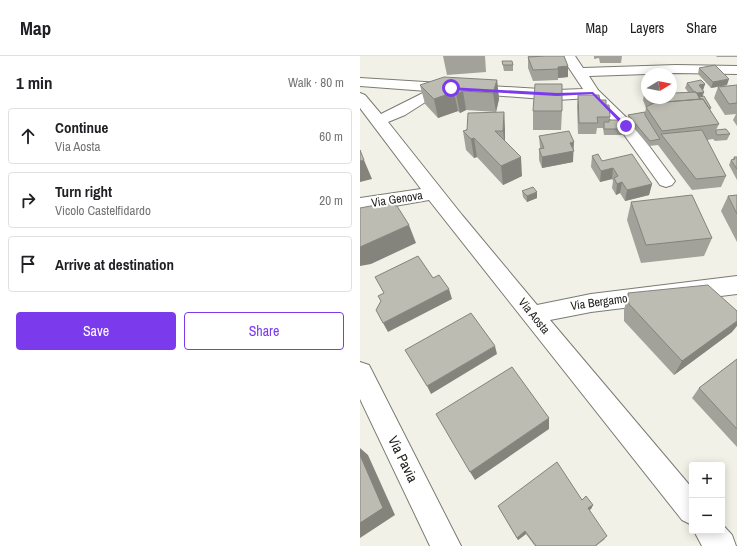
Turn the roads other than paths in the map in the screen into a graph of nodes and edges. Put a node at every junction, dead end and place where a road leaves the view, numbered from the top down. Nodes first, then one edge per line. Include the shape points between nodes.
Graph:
1 (568, 56) edge
2 (673, 62) edge
3 (737, 70) edge
4 (579, 72) junction
5 (360, 82) edge
6 (451, 88) junction
7 (593, 93) junction
8 (360, 98) edge
9 (377, 121) junction
10 (666, 181) dead end
11 (434, 193) junction
12 (360, 205) edge
13 (737, 284) edge
14 (534, 316) junction
15 (360, 372) edge
16 (689, 506) edge
17 (711, 534) edge
18 (446, 546) edge
19 (721, 546) edge

1 - 4 street
2 - 3 street
2 - 4 street
4 - 7 street
5 - 6 street
6 - 7 street via 557,95
6 - 9 street via 422,98
7 - 10 street via 626,126
8 - 9 street, Via Aosta
9 - 11 street, Via Aosta
11 - 12 street, Via Genova
11 - 14 street, Via Aosta
13 - 14 street, Via Bergamo via 546,310
14 - 16 street, Via Aosta
15 - 18 street, Via Pavia
17 - 19 street

